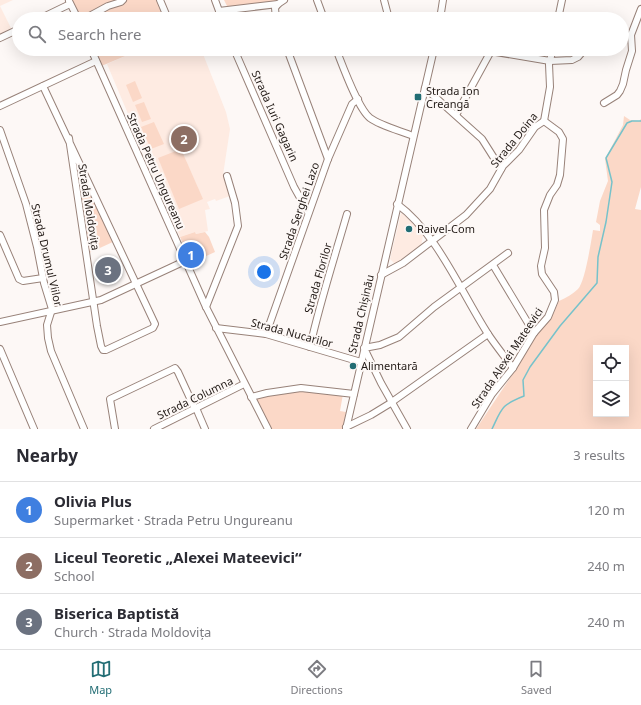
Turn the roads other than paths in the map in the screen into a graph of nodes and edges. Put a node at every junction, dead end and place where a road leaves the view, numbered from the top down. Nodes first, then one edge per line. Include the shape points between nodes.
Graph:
1 (123, 0) edge
2 (160, 0) edge
3 (215, 0) edge
4 (284, 0) edge
5 (317, 0) edge
6 (384, 0) edge
7 (443, 0) edge
8 (562, 0) edge
9 (69, 2) edge
10 (278, 4) junction
11 (641, 9) edge
12 (219, 11) joint
13 (51, 12) edge
14 (74, 12) edge
15 (97, 12) edge
16 (165, 12) edge
17 (274, 12) edge
18 (321, 12) edge
19 (388, 12) edge
20 (441, 12) edge
21 (559, 12) edge
22 (12, 32) edge
23 (0, 38) edge
24 (94, 56) edge
25 (237, 56) edge
26 (290, 56) edge
27 (339, 56) edge
28 (431, 56) edge
29 (487, 56) edge
30 (520, 56) edge
31 (551, 56) edge
32 (579, 56) edge
33 (96, 61) junction
34 (550, 61) junction
35 (43, 86) junction
36 (425, 88) junction
37 (358, 99) junction
38 (604, 103) dead end
39 (0, 106) edge
40 (456, 115) junction
41 (544, 121) junction
42 (0, 130) edge
43 (413, 136) junction
44 (69, 138) junction
45 (328, 159) junction
46 (501, 169) junction
47 (227, 176) dead end
48 (397, 204) junction
49 (308, 212) junction
50 (347, 214) dead end
51 (0, 235) edge
52 (432, 241) junction
53 (508, 253) dead end
54 (185, 261) junction
55 (493, 265) junction
56 (381, 275) junction
57 (43, 278) junction
58 (137, 283) junction
59 (461, 287) junction
60 (94, 302) junction
61 (206, 307) junction
62 (52, 309) junction
63 (0, 322) edge
64 (216, 328) junction
65 (534, 333) junction
66 (266, 334) junction
67 (488, 334) junction
68 (310, 347) junction
69 (0, 348) edge
70 (364, 348) junction
71 (361, 362) junction
72 (513, 368) junction
73 (244, 384) junction
74 (354, 394) junction
75 (251, 397) junction
76 (392, 402) junction
77 (195, 409) junction
78 (346, 428) edge
79 (34, 429) edge
80 (84, 429) edge
81 (115, 429) edge
82 (154, 429) edge
83 (205, 429) edge
84 (268, 429) edge
85 (407, 429) edge
86 (471, 429) edge

1 - 15 street
2 - 16 street
3 - 12 street
4 - 10 street
5 - 18 street
6 - 19 street
7 - 20 street
8 - 21 street
9 - 13 street
9 - 14 street
10 - 12 street
10 - 17 street
11 - 38 street via 631,35 632,51 623,84 617,95
22 - 23 street
24 - 33 street, Strada Petru Ungureanu
25 - 49 street, Strada Iuri Gagarin via 294,187
26 - 45 street
27 - 37 street
28 - 36 street, Strada Chișinău
29 - 40 street
30 - 34 street
31 - 34 street, Strada Doina
32 - 34 street via 572,60
33 - 35 street
33 - 54 street, Strada Petru Ungureanu
34 - 41 street, Strada Doina via 550,87
35 - 39 street
35 - 44 street, Strada Moldovița
36 - 40 street
36 - 43 street, Strada Chișinău
37 - 43 street via 369,117
37 - 45 street, Strada Serghei Lazo via 352,104
40 - 46 street via 482,139
41 - 46 street, Strada Doina via 535,127 519,150
41 - 65 street, Strada Alexei Mateevici via 562,135 562,166 558,182 544,210 545,248 541,266 542,274 555,300 548,317
42 - 57 street, Strada Drumul Viilor via 26,204
43 - 48 street, Strada Chișinău
44 - 58 street, Strada Moldovița
44 - 60 street, Strada Moldovița
45 - 49 street, Strada Serghei Lazo
46 - 52 street, Strada Doina via 490,189 476,205
47 - 61 street via 238,226
48 - 52 street via 408,212
48 - 56 street, Strada Chișinău
49 - 66 street, Strada Serghei Lazo
50 - 68 street, Strada Florilor via 324,287
51 - 57 street via 19,279 23,281
52 - 56 street, Strada Doina via 403,263
52 - 59 street
53 - 55 street
54 - 58 street
54 - 61 street, Strada Petru Ungureanu
55 - 59 street
55 - 65 street
56 - 70 street, Strada Chișinău
57 - 62 street, Strada Drumul Viilor
58 - 60 street
58 - 60 street, Strada Moldovița via 155,326 106,350 101,346
59 - 67 street
59 - 70 street via 399,337
60 - 62 street
61 - 64 street, Strada Petru Ungureanu
62 - 63 street
62 - 80 street, Strada Drumul Viilor via 47,325 50,347
64 - 66 street, Strada Nucarilor
64 - 73 street, Strada Petru Ungureanu
65 - 72 street, Strada Alexei Mateevici
66 - 68 street, Strada Nucarilor
67 - 72 street
67 - 76 street
68 - 71 street, Strada Nucarilor
69 - 79 street
70 - 71 street, Strada Chișinău
70 - 76 street
71 - 74 street, Strada Chișinău
72 - 86 street, Strada Alexei Mateevici via 492,394
73 - 75 street, Strada Petru Ungureanu
73 - 77 street, Strada Columna
74 - 75 street via 301,388
74 - 78 street, Strada Chișinău
75 - 84 street, Strada Petru Ungureanu
76 - 78 street
76 - 85 street
77 - 81 street via 175,368 110,398
77 - 82 street, Strada Columna
77 - 83 street

